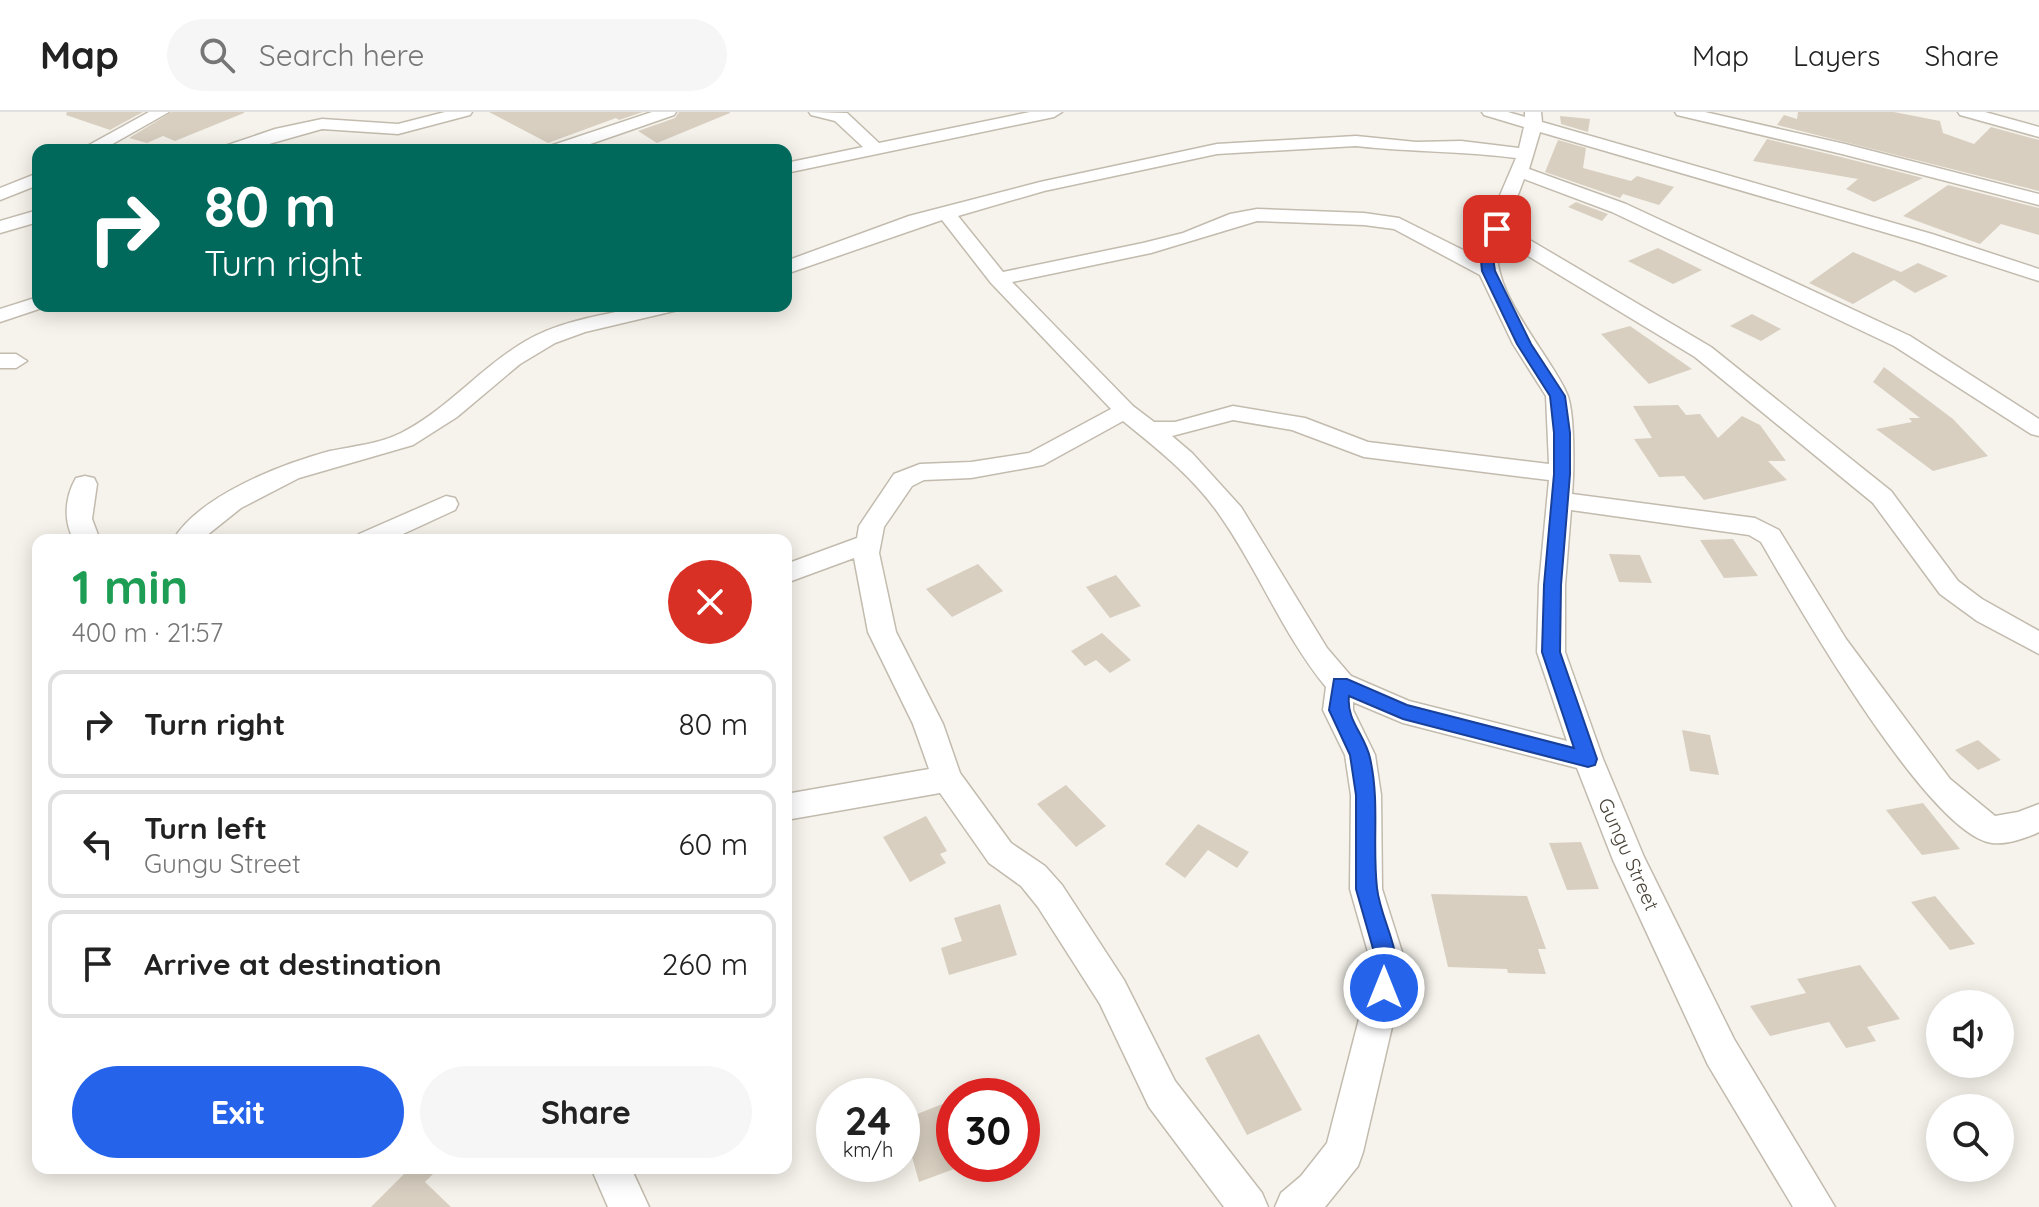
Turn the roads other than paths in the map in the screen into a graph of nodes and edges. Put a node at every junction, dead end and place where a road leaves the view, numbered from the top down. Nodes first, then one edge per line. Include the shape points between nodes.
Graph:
1 (161, 112) edge
2 (349, 112) edge
3 (464, 112) edge
4 (668, 112) edge
5 (817, 112) edge
6 (1054, 112) edge
7 (1490, 112) edge
8 (1683, 112) edge
9 (1966, 112) edge
10 (1533, 117) edge
11 (322, 124) junction
12 (2039, 132) edge
13 (100, 144) edge
14 (249, 144) edge
15 (574, 144) edge
16 (874, 148) junction
17 (1522, 162) junction
18 (792, 167) edge
19 (32, 181) edge
20 (0, 195) edge
21 (2039, 200) edge
22 (947, 214) junction
23 (32, 218) edge
24 (0, 227) edge
25 (1497, 229) junction
26 (792, 266) edge
27 (1488, 271) junction
28 (2039, 275) edge
29 (998, 279) junction
30 (32, 305) edge
31 (647, 312) edge
32 (0, 316) edge
33 (1136, 421) junction
34 (2039, 429) edge
35 (85, 484) dead end
36 (1560, 487) junction
37 (446, 504) dead end
38 (83, 534) edge
39 (192, 534) edge
40 (381, 534) edge
41 (868, 543) junction
42 (792, 572) edge
43 (2039, 644) edge
44 (1341, 684) junction
45 (1588, 759) junction
46 (947, 779) junction
47 (792, 806) edge
48 (2039, 817) edge
49 (613, 1174) edge
50 (629, 1207) edge
51 (1248, 1207) edge
52 (1295, 1207) edge
53 (1815, 1207) edge

1 - 13 street
2 - 11 street
3 - 11 street via 398,129
4 - 15 street
5 - 16 street via 841,117
6 - 16 street
7 - 10 street
8 - 21 street
9 - 12 street
10 - 17 street
10 - 28 street
11 - 14 street
16 - 18 street
17 - 22 street via 1461,146 1258,144 1138,164
17 - 25 street
17 - 34 street via 1902,341
19 - 20 street
22 - 26 street via 916,220
22 - 29 street
23 - 24 street
25 - 27 street via 1486,251
25 - 43 street via 1703,352 1902,516 1941,579
27 - 29 street via 1399,224 1257,215 1144,249
27 - 36 street, Gungu Street via 1557,396
29 - 33 street
30 - 32 street
31 - 39 street via 549,337 521,352 415,436 285,476 234,502
33 - 36 street via 1176,429 1233,413 1297,423 1364,449
33 - 41 street via 1035,460 913,474 903,480 872,526
33 - 44 street via 1184,458 1232,513 1317,656
35 - 38 street via 78,510
36 - 45 street, Gungu Street via 1551,652
36 - 48 street via 1755,527 1770,536 1836,646 1939,788 1993,830
37 - 40 street
41 - 42 street
41 - 46 street via 882,632 928,724
44 - 45 street via 1403,711
44 - 52 street via 1338,710 1360,755 1366,795 1366,889 1385,952 1384,988 1344,1152
45 - 53 street, Gungu Street via 1629,860 1721,1052
46 - 47 street
46 - 51 street via 1000,853 1033,876 1050,896 1112,992 1162,1094
49 - 50 street

